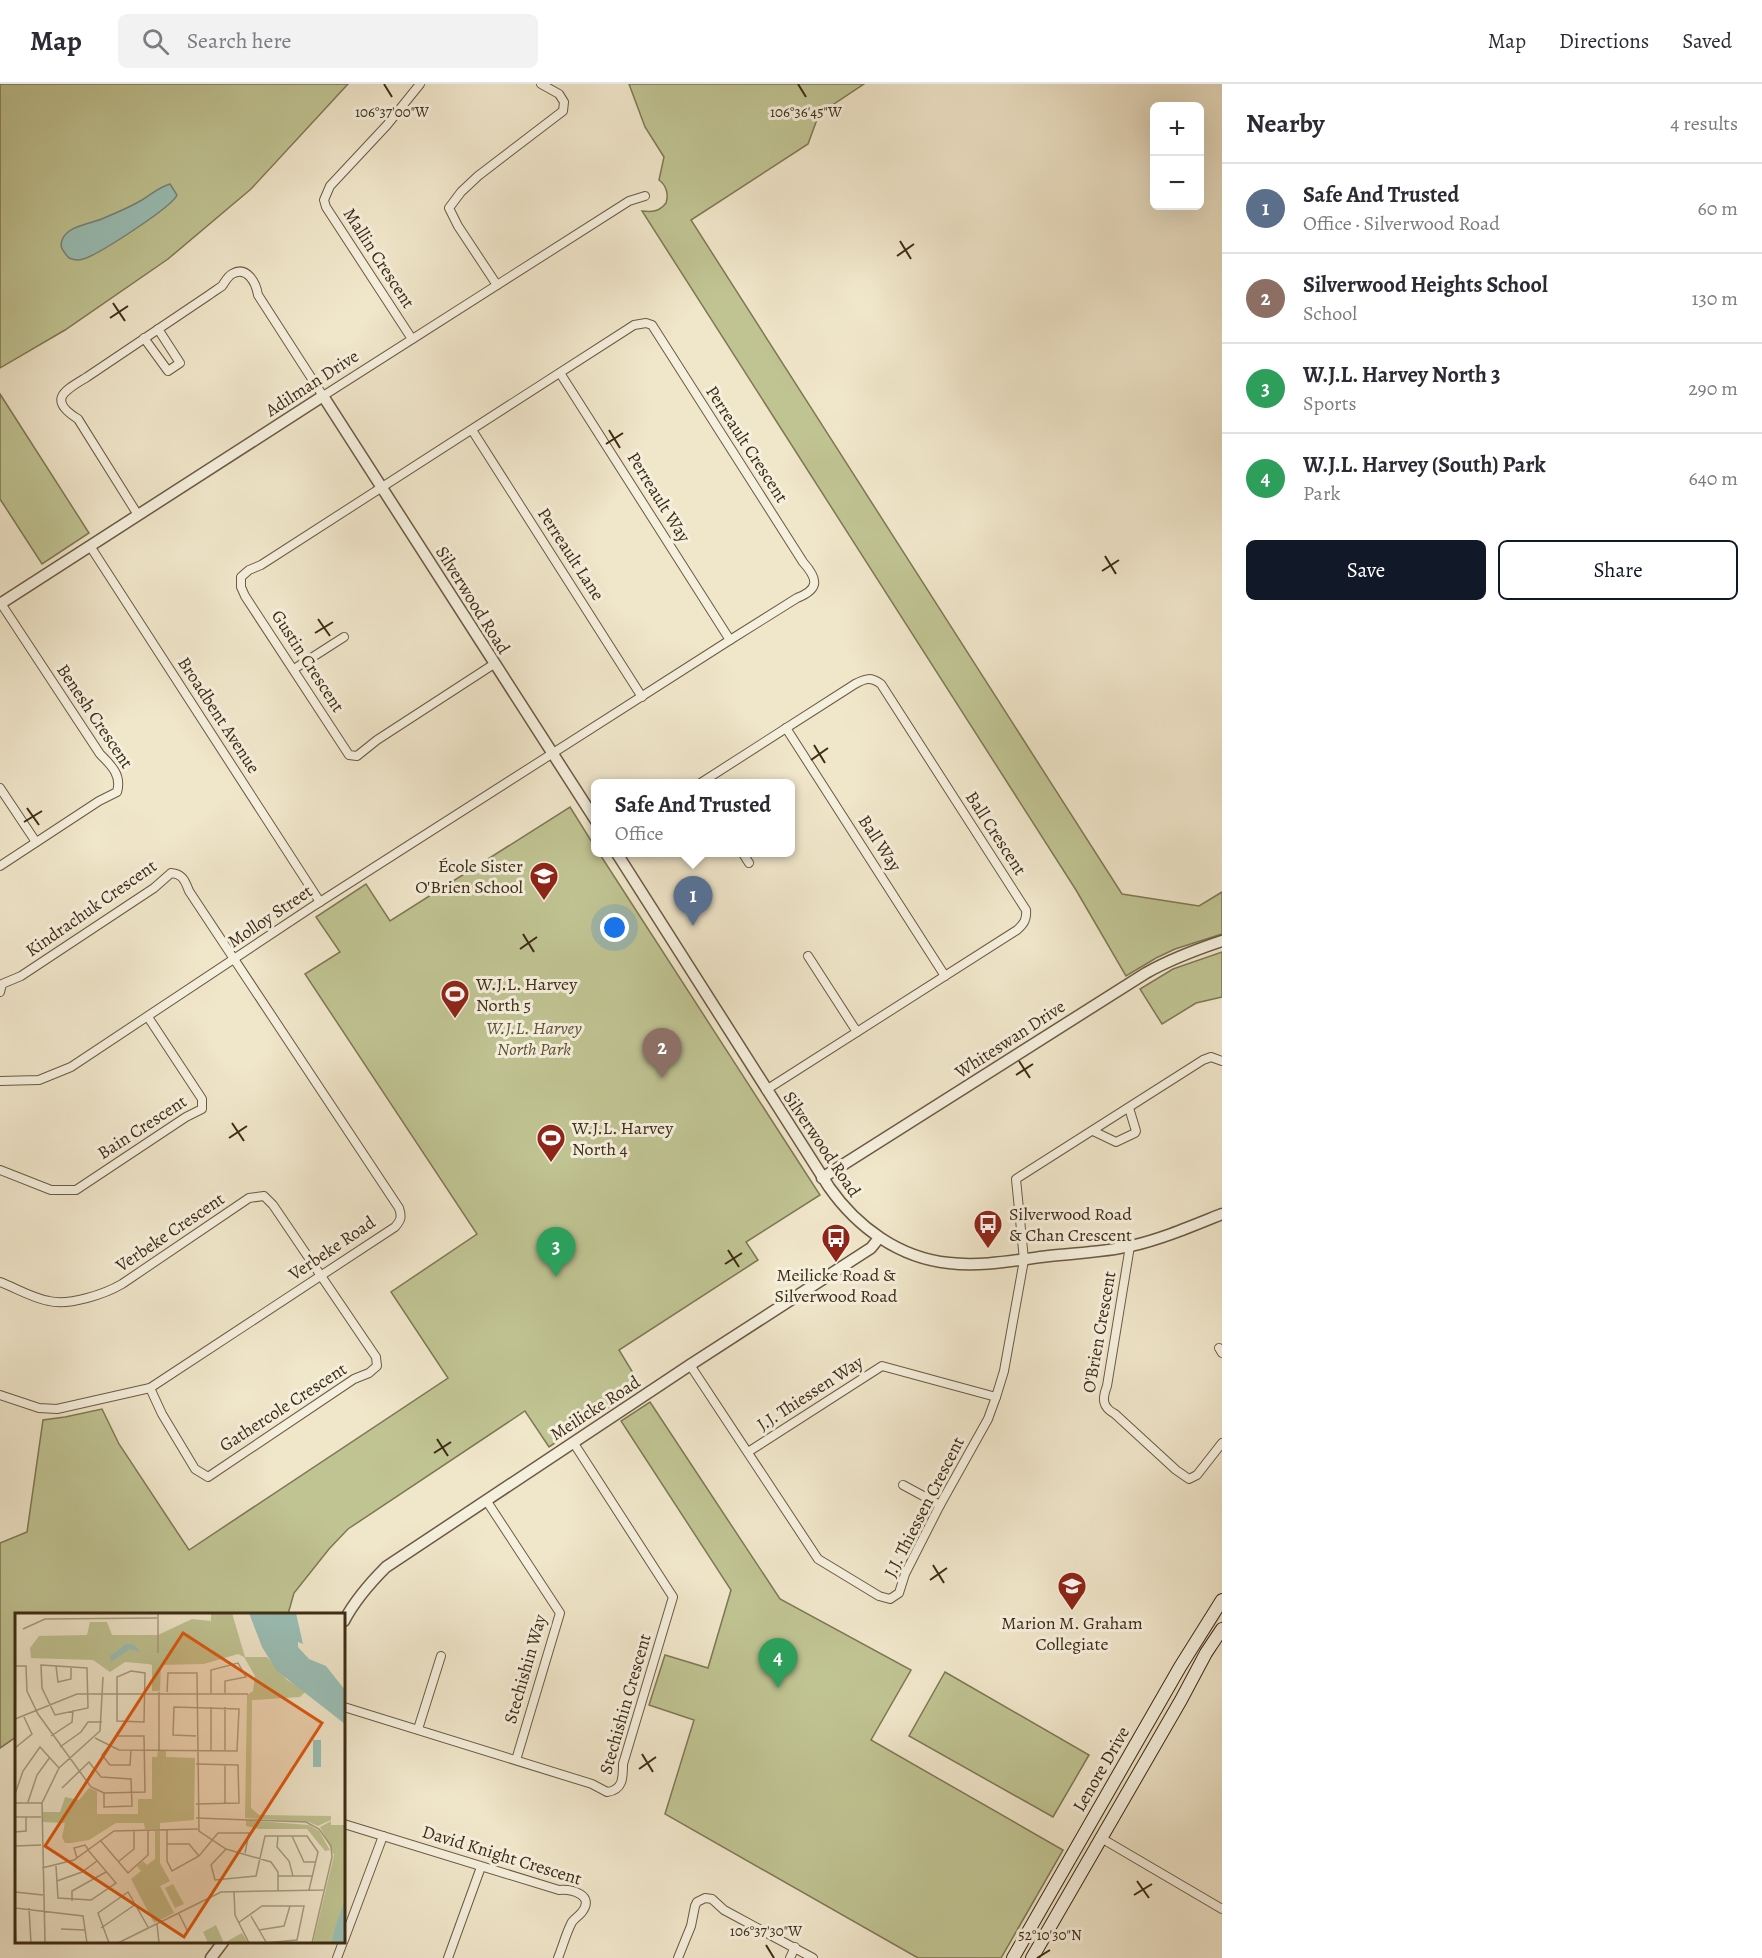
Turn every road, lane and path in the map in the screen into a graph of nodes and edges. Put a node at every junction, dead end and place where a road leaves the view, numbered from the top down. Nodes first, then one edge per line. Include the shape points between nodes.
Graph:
1 (420, 84) edge
2 (541, 84) edge
3 (645, 196) dead end
4 (497, 285) junction
5 (158, 329) junction
6 (144, 338) junction
7 (412, 339) junction
8 (560, 373) junction
9 (323, 396) junction
10 (472, 429) junction
11 (382, 488) junction
12 (138, 515) junction
13 (90, 546) junction
14 (0, 603) edge
15 (344, 637) dead end
16 (730, 640) junction
17 (494, 664) junction
18 (294, 669) junction
19 (642, 697) junction
20 (786, 728) junction
21 (551, 754) junction
22 (705, 779) edge
23 (0, 788) edge
24 (591, 814) edge
25 (36, 842) junction
26 (619, 857) edge
27 (745, 857) edge
28 (749, 863) dead end
29 (0, 866) edge
30 (320, 902) junction
31 (1222, 941) edge
32 (808, 956) dead end
33 (234, 960) junction
34 (945, 976) junction
35 (0, 992) edge
36 (148, 1017) junction
37 (857, 1032) junction
38 (1222, 1061) edge
39 (0, 1081) edge
40 (766, 1090) junction
41 (1129, 1108) junction
42 (1093, 1131) junction
43 (0, 1170) edge
44 (822, 1178) junction
45 (1222, 1214) edge
46 (879, 1238) junction
47 (1130, 1246) junction
48 (1024, 1260) junction
49 (320, 1276) junction
50 (0, 1282) edge
51 (690, 1365) junction
52 (150, 1388) junction
53 (0, 1395) edge
54 (996, 1397) junction
55 (573, 1442) junction
56 (1222, 1443) edge
57 (748, 1452) junction
58 (903, 1485) dead end
59 (486, 1500) junction
60 (940, 1505) junction
61 (1222, 1600) edge
62 (345, 1619) edge
63 (1222, 1629) edge
64 (441, 1656) dead end
65 (345, 1707) edge
66 (418, 1729) junction
67 (516, 1760) junction
68 (345, 1824) edge
69 (383, 1836) junction
70 (1101, 1838) junction
71 (481, 1867) junction
72 (1222, 1909) edge
73 (345, 1936) edge
74 (222, 1943) edge
75 (342, 1943) edge
76 (795, 1947) junction
77 (211, 1958) edge
78 (337, 1958) edge
79 (448, 1958) edge
80 (558, 1958) edge
81 (678, 1958) edge
82 (790, 1958) edge
83 (813, 1958) edge
84 (1013, 1958) edge
85 (1032, 1958) edge

1 - 7 street, Mallin Crescent via 330,186 324,200
2 - 4 street via 559,94 564,102 563,111 477,176 449,208
3 - 4 street, Adilman Drive via 629,201
4 - 7 street, Adilman Drive
5 - 6 street
5 - 6 street via 180,363 168,371
5 - 9 street via 216,290 232,274 249,274 258,295
6 - 12 street via 67,387 61,398
7 - 9 street, Adilman Drive
8 - 10 street, Perreault Crescent
8 - 16 street, Perreault Way
8 - 16 street, Perreault Crescent via 634,325 652,325 812,572 814,586 808,593
9 - 11 street, Silverwood Road
9 - 12 street, Adilman Drive
10 - 11 street, Perreault Crescent
10 - 19 street, Perreault Lane
11 - 17 street, Silverwood Road
11 - 18 street, Gustin Crescent via 241,577 245,596
12 - 13 street, Adilman Drive
13 - 14 street, Adilman Drive
13 - 30 street, Broadbent Avenue
14 - 25 street, Benesh Crescent via 117,774 120,784 117,792
15 - 18 street
16 - 19 street, Perreault Crescent
17 - 18 street, Gustin Crescent via 357,756 349,755 342,747
17 - 21 street, Silverwood Road
19 - 21 street, Perreault Crescent
20 - 22 street, Ball Crescent
20 - 34 street, Ball Way
20 - 34 street, Ball Crescent via 862,680 868,678 882,684 1026,910 1025,921 1017,930
21 - 24 street, Silverwood Road
21 - 30 street, Molloy Street
23 - 25 street
25 - 29 street, Benesh Crescent
26 - 40 street, Silverwood Road
27 - 28 street
30 - 33 street, Molloy Street
31 - 44 street, Whiteswan Drive via 1170,959 1146,973
32 - 37 street
33 - 35 street, Kindrachuk Crescent via 185,879 171,873 21,976 2,984
33 - 36 street, Molloy Street
33 - 49 street, Verbeke Road via 401,1215 395,1227
34 - 37 street, Ball Crescent
36 - 39 street, Molloy Street via 72,1067 39,1080
36 - 43 street, Bain Crescent via 202,1099 202,1108 76,1190 51,1190
37 - 40 street, Ball Crescent
38 - 41 street via 1207,1058
40 - 44 street, Silverwood Road
41 - 42 street
41 - 42 street via 1135,1133 1116,1142
42 - 48 street, J.J. Thiessen Crescent via 1016,1179
44 - 46 street, Silverwood Road via 843,1208
45 - 47 street, Silverwood Road
46 - 48 street, Silverwood Road via 924,1258 949,1263
46 - 51 street, Meilicke Road via 864,1253
47 - 48 street, Silverwood Road
47 - 56 street, O'Brien Crescent via 1103,1395 1107,1410 1189,1479 1197,1475
48 - 54 street, J.J. Thiessen Crescent
49 - 50 street, Verbeke Crescent via 269,1200 258,1196 249,1198 103,1294 57,1303
49 - 52 street, Verbeke Road
49 - 52 street, Gathercole Crescent via 376,1357 377,1366 369,1372 208,1477 195,1469
51 - 55 street, Meilicke Road
51 - 57 street, J.J. Thiessen Crescent
52 - 53 street, Verbeke Road via 57,1409 39,1408
54 - 57 street, J.J. Thiessen Way via 882,1366
54 - 60 street, J.J. Thiessen Crescent via 988,1419
55 - 59 street, Meilicke Road
55 - 67 street, Stechishin Crescent via 673,1597 619,1787 607,1792
57 - 60 street, J.J. Thiessen Crescent via 818,1559 887,1599 898,1593
58 - 60 street
59 - 62 street, Meilicke Road via 386,1567 366,1587
59 - 67 street, Stechishin Way via 560,1613
61 - 84 main road, Lenore Drive
63 - 70 main road, Lenore Drive
64 - 66 street
65 - 66 street, Stechishin Crescent
66 - 67 street, Stechishin Crescent
68 - 69 street, David Knight Crescent
69 - 71 street, David Knight Crescent
69 - 73 street
70 - 72 street
70 - 85 main road, Lenore Drive
71 - 79 street
71 - 80 street, David Knight Crescent via 571,1890 584,1897 585,1907 573,1920
74 - 77 street
75 - 78 street
76 - 81 street via 705,1898 695,1906
76 - 82 street
76 - 83 street

